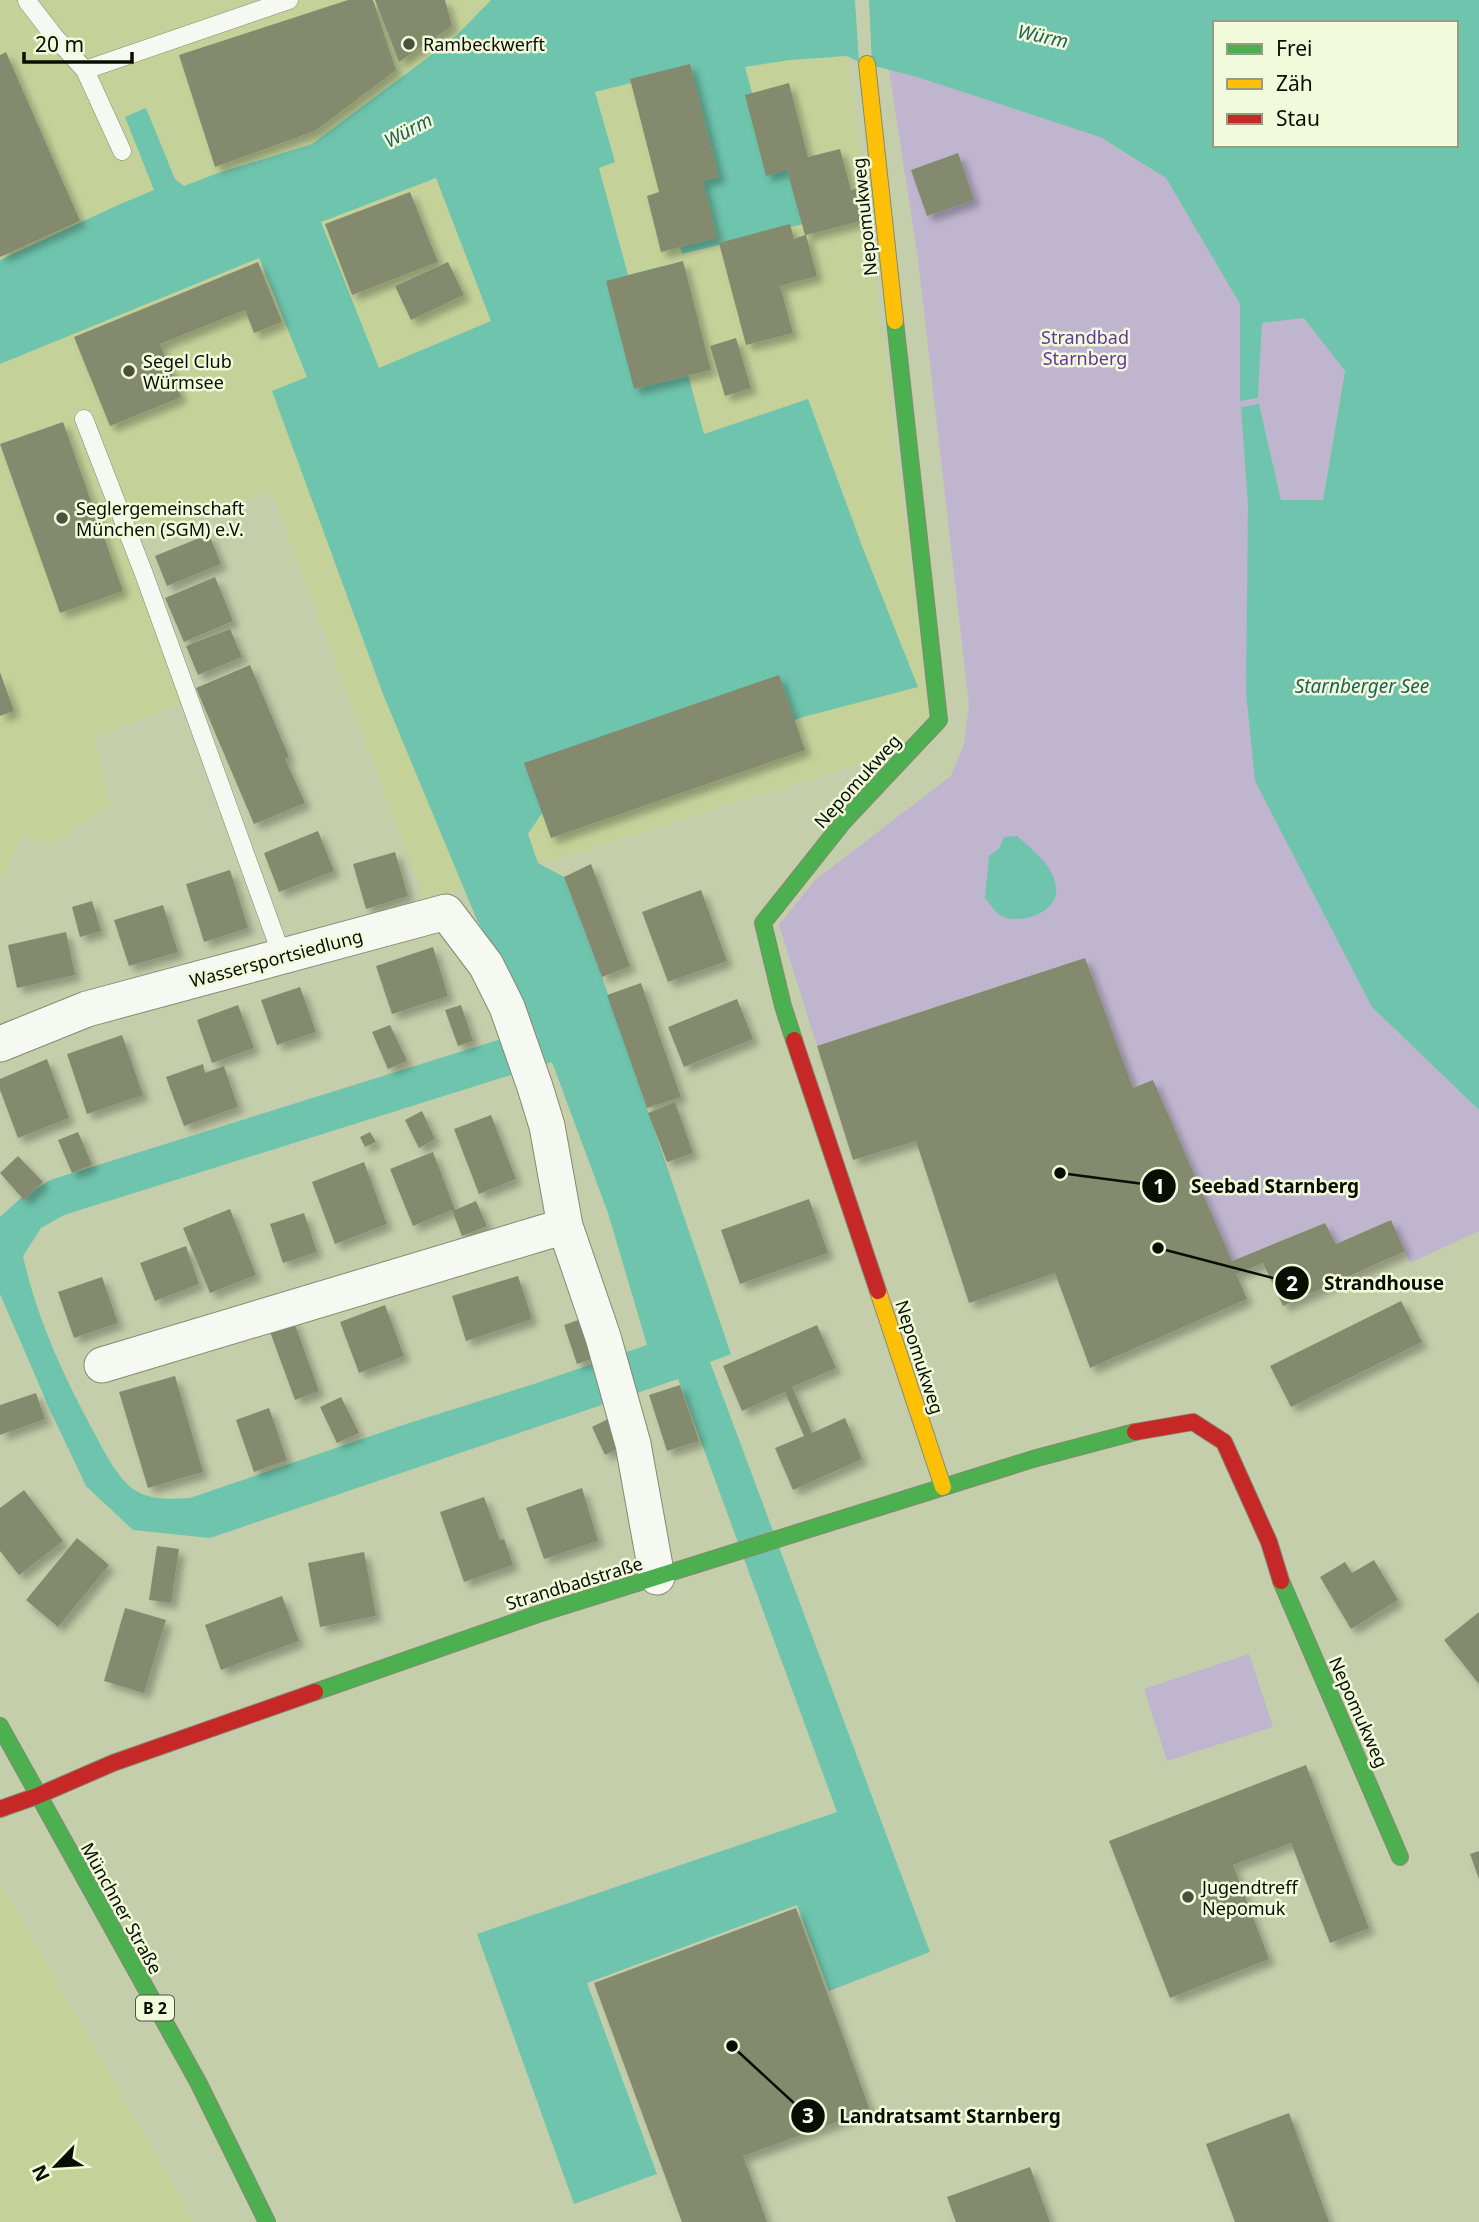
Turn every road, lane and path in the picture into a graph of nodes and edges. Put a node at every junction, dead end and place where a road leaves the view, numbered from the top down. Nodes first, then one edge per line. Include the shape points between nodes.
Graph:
1 (27, 0) edge
2 (289, 0) edge
3 (867, 64) dead end
4 (85, 70) junction
5 (122, 151) dead end
6 (84, 419) dead end
7 (282, 956) junction
8 (0, 1044) edge
9 (565, 1226) junction
10 (102, 1365) dead end
11 (1131, 1433) joint
12 (943, 1487) junction
13 (657, 1577) junction
14 (0, 1726) edge
15 (37, 1796) junction
16 (0, 1810) edge
17 (1400, 1857) dead end
18 (267, 2222) edge

1 - 4 lane
2 - 4 lane
3 - 12 street, Nepomukweg via 939,720 844,821 763,923 783,1006
4 - 5 lane
6 - 7 lane
7 - 8 street, Wassersportsiedlung via 87,1010
7 - 9 street, Wassersportsiedlung via 446,912 486,965 507,1007 547,1126
9 - 10 street
9 - 13 street via 633,1444
11 - 12 street, Strandbadstraße
11 - 17 street, Nepomukweg via 1193,1422 1224,1442
12 - 13 street, Strandbadstraße
13 - 15 street, Strandbadstraße via 253,1712
14 - 15 street, Münchner Straße / B 2
15 - 16 street, Strandbadstraße
15 - 18 street, Münchner Straße / B 2 via 198,2082

